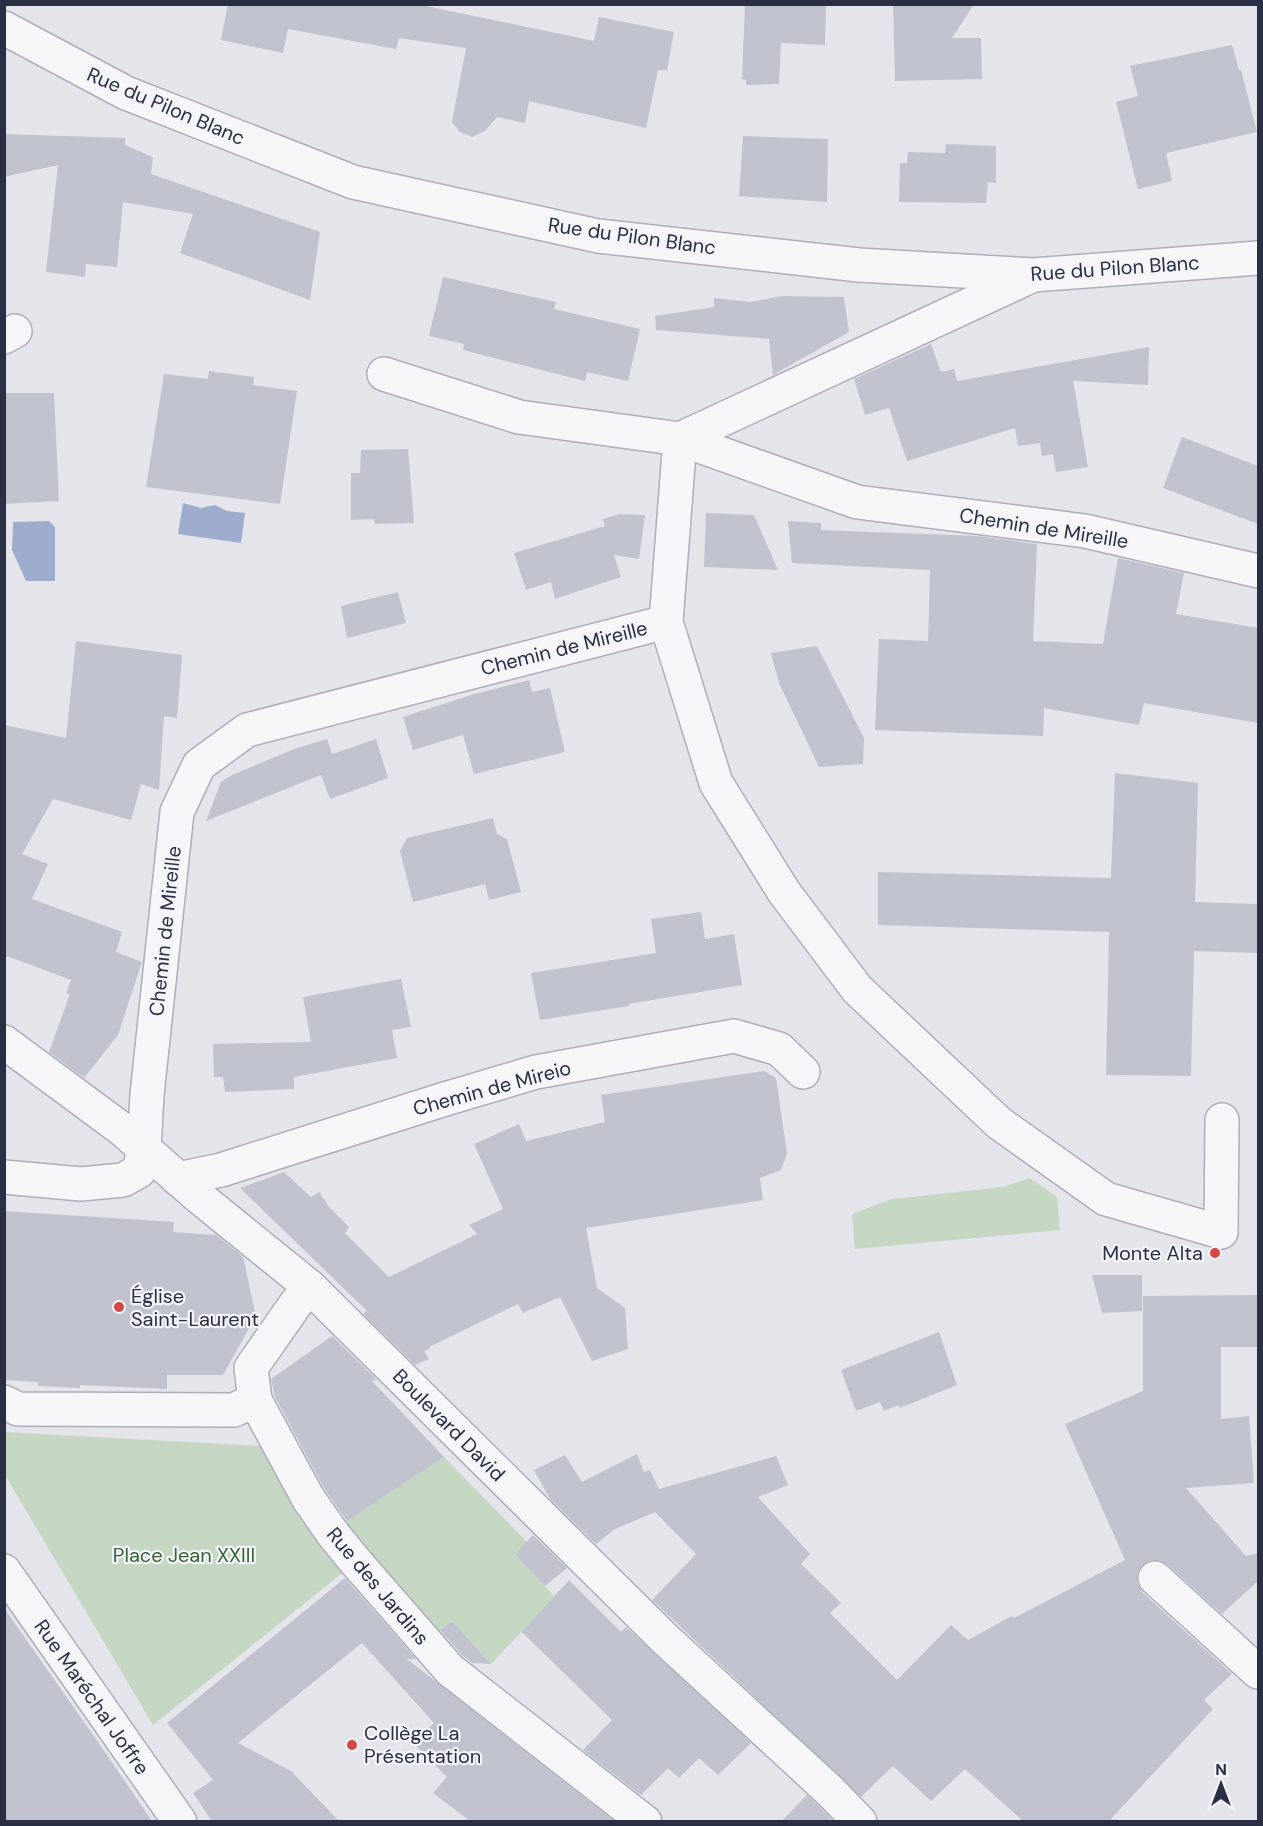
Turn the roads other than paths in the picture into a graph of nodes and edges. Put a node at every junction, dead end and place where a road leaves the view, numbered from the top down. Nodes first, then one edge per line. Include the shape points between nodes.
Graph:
1 (4, 28) edge
2 (1258, 258) edge
3 (1033, 274) junction
4 (384, 374) dead end
5 (680, 439) junction
6 (1258, 571) edge
7 (666, 622) junction
8 (4, 1042) edge
9 (803, 1072) dead end
10 (1222, 1120) dead end
11 (144, 1149) junction
12 (4, 1177) edge
13 (178, 1179) junction
14 (310, 1287) junction
15 (255, 1400) junction
16 (4, 1402) edge
17 (4, 1572) edge
18 (1155, 1578) dead end
19 (1258, 1672) edge
20 (180, 1821) edge
21 (645, 1821) edge
22 (860, 1821) edge

1 - 3 street, Rue du Pilon Blanc via 126,93 353,182 598,236 859,265
2 - 3 street, Rue du Pilon Blanc
3 - 5 street
4 - 5 street via 519,417
5 - 6 street, Chemin de Mireille via 857,502 1085,531
5 - 7 street, Chemin de Mireille
7 - 10 street via 716,783 784,892 857,989 999,1123 1106,1199 1221,1232
7 - 11 street, Chemin de Mireille via 247,730 200,765 177,812
8 - 11 street, Boulevard David
9 - 13 street, Chemin de Mireio via 780,1049 734,1036 536,1072 221,1170
11 - 12 street via 139,1171 123,1180 81,1184
11 - 13 street, Boulevard David
13 - 14 street, Boulevard David
14 - 15 street, Rue des Jardins via 251,1368
14 - 22 street, Boulevard David via 664,1638
15 - 16 street via 234,1410 18,1409
15 - 21 street, Rue des Jardins via 308,1498 333,1534 450,1670
17 - 20 street, Rue Maréchal Joffre
18 - 19 street

